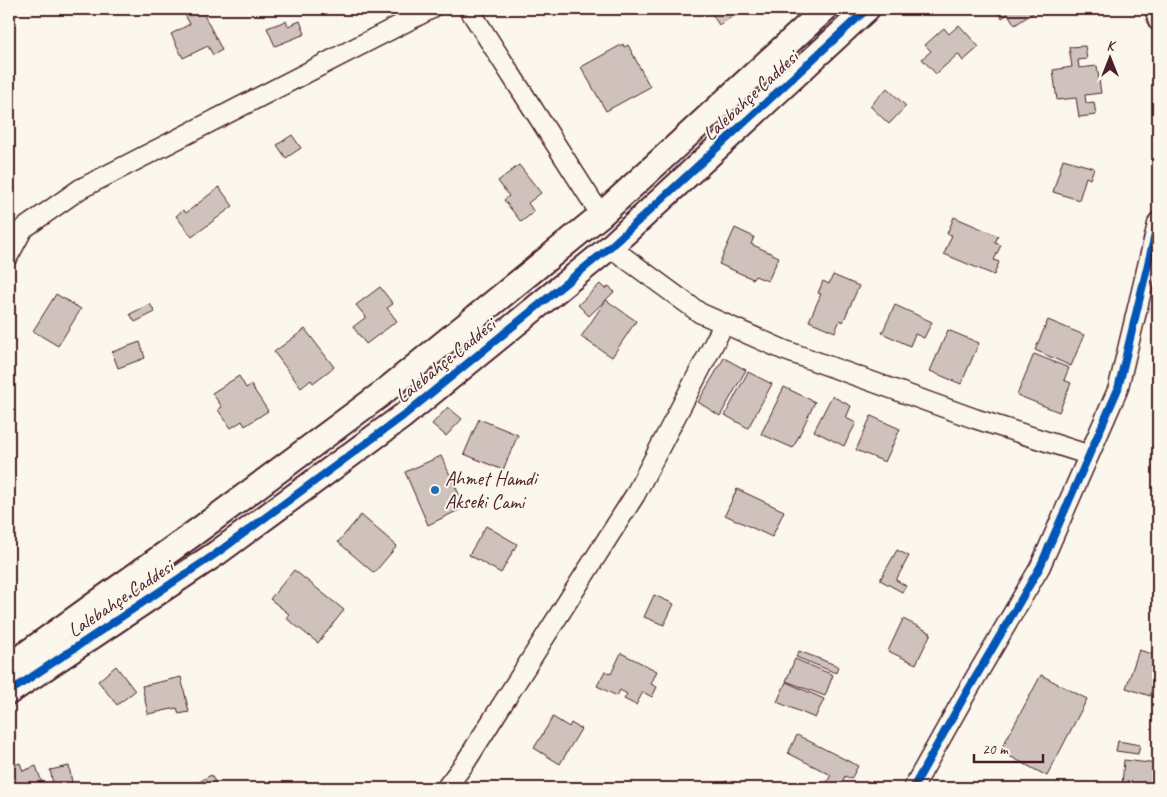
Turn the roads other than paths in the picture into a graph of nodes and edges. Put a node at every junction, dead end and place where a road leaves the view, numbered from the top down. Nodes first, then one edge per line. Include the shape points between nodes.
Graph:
1 (431, 9) edge
2 (469, 9) edge
3 (825, 9) edge
4 (867, 9) edge
5 (1155, 9) edge
6 (1158, 21) edge
7 (601, 215) junction
8 (1157, 234) edge
9 (610, 247) junction
10 (9, 255) edge
11 (724, 324) junction
12 (1089, 455) junction
13 (10, 659) edge
14 (9, 692) edge
15 (446, 788) edge
16 (913, 788) edge

1 - 10 street via 80,189 23,229
2 - 7 street
3 - 7 street, Lalebahçe Caddesi
4 - 9 street, Lalebahçe Caddesi
5 - 6 street
7 - 13 street, Lalebahçe Caddesi via 380,395 200,529
8 - 12 street via 1118,390
9 - 11 street via 700,313
9 - 14 street, Lalebahçe Caddesi via 403,416 217,553
11 - 12 street via 784,350 976,419
11 - 15 street via 635,495
12 - 16 street via 1040,567

